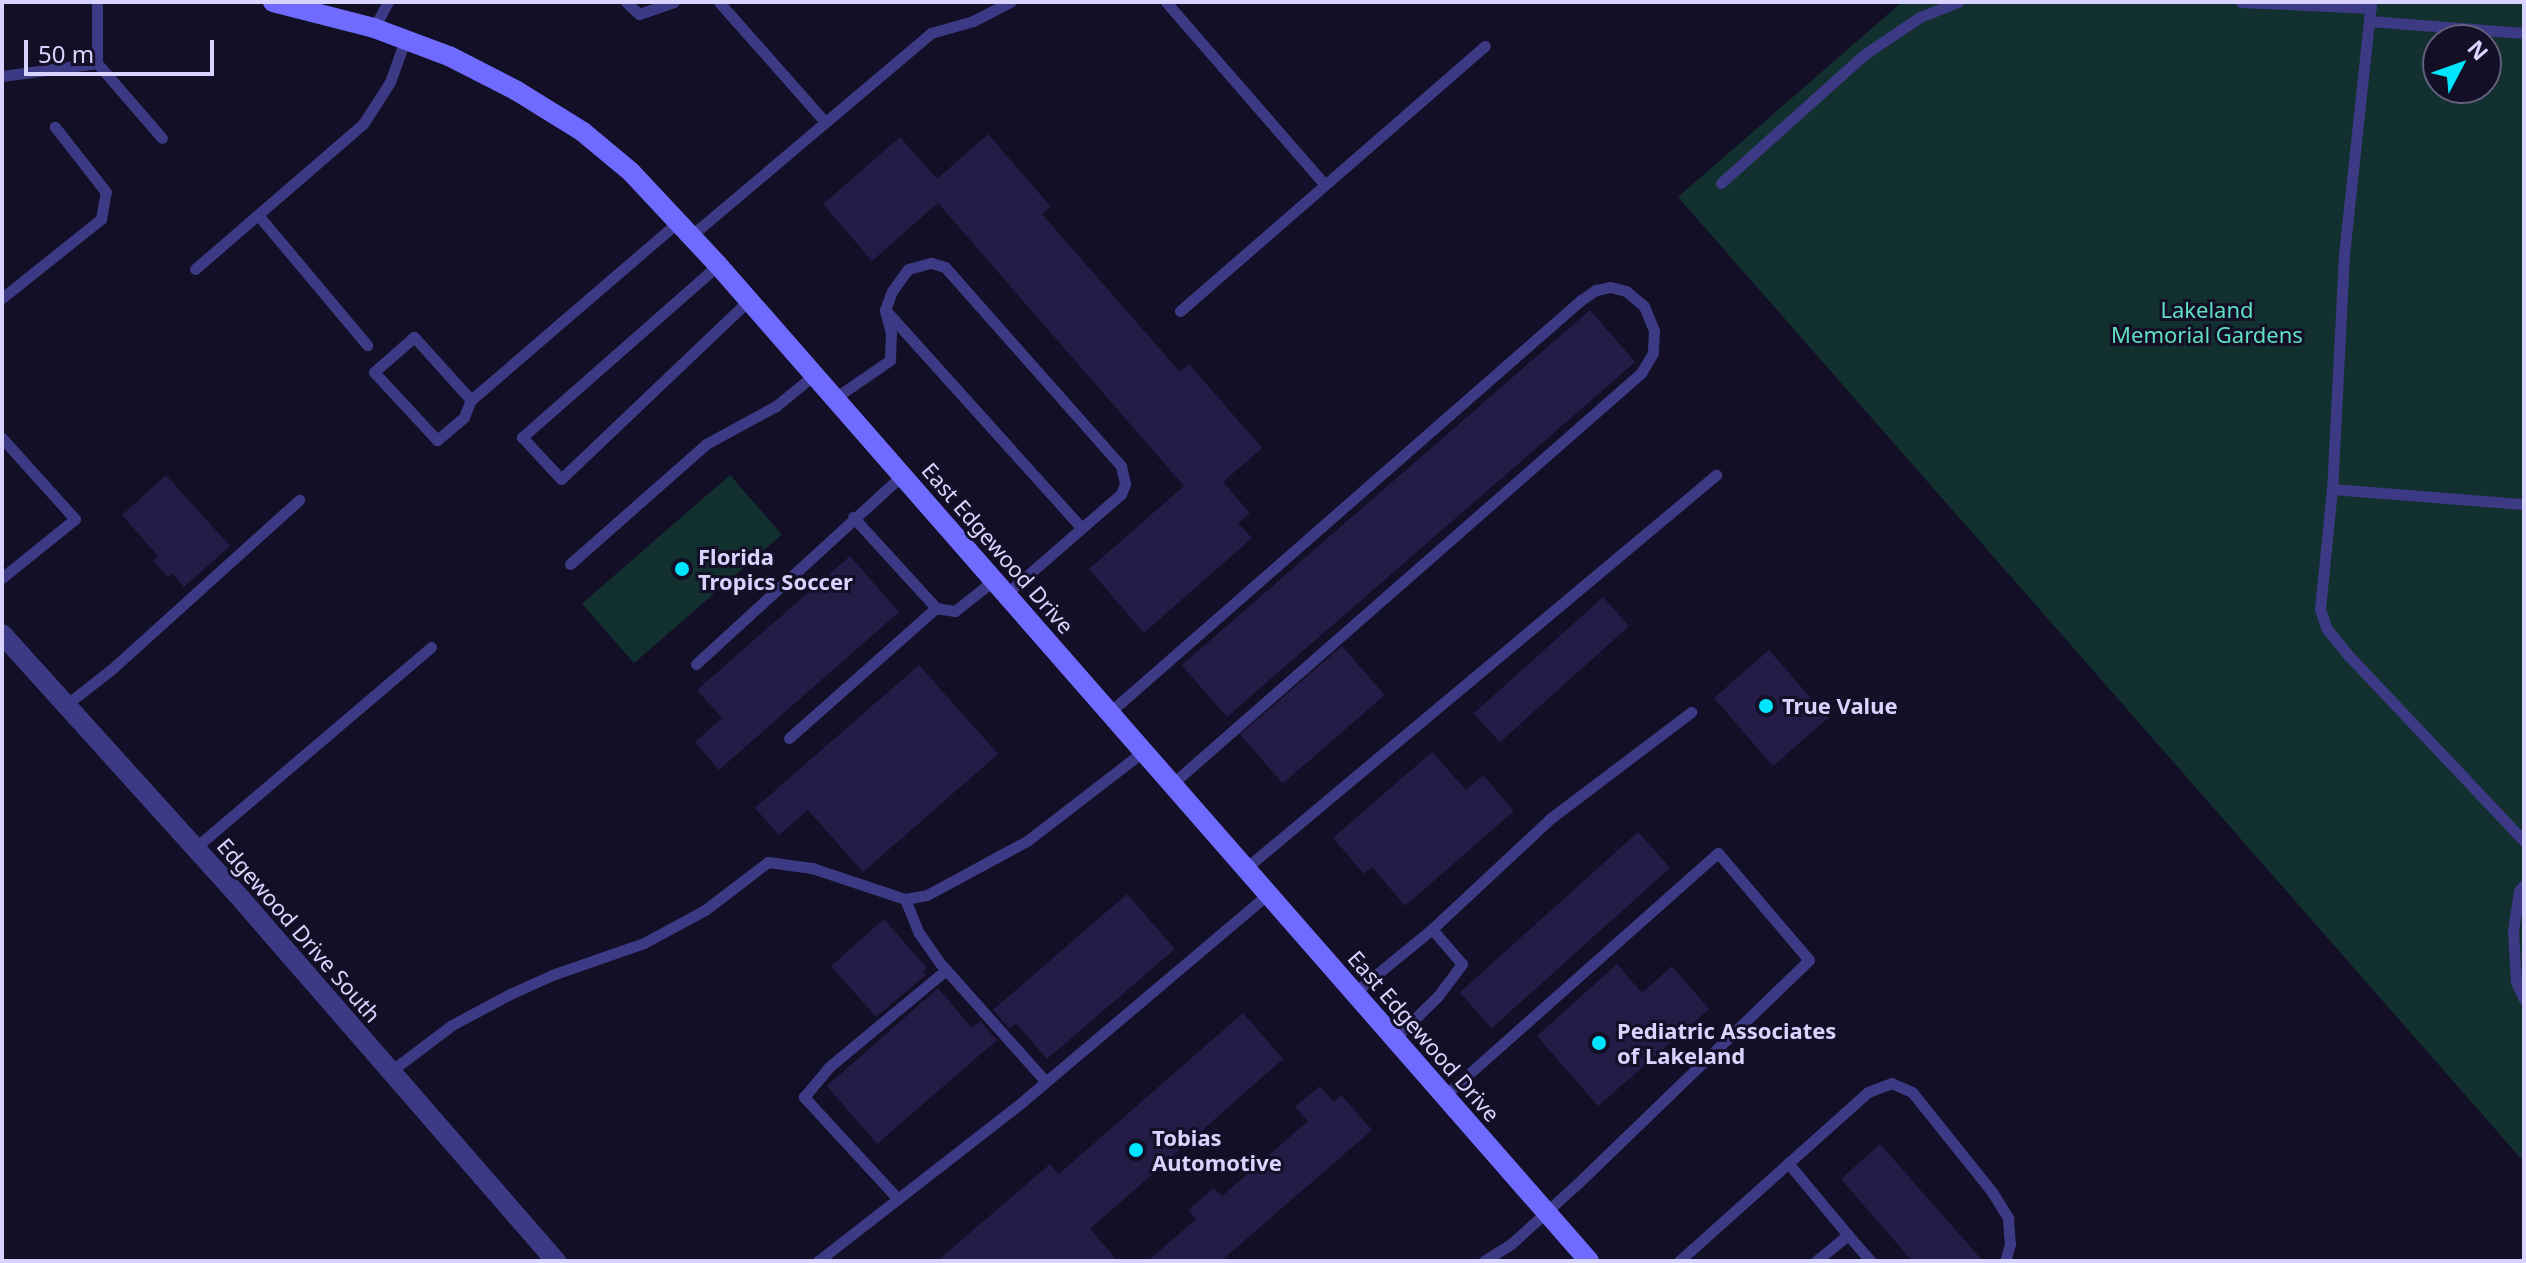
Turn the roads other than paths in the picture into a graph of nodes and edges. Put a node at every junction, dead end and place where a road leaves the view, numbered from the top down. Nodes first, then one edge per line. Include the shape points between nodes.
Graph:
1 (97, 2) edge
2 (273, 2) edge
3 (388, 2) edge
4 (626, 2) edge
5 (674, 2) edge
6 (719, 2) edge
7 (1010, 2) edge
8 (1166, 2) edge
9 (1958, 2) edge
10 (2241, 2) edge
11 (2371, 5) edge
12 (2370, 21) junction
13 (374, 28) junction
14 (2524, 33) edge
15 (405, 40) junction
16 (1485, 46) dead end
17 (97, 63) junction
18 (2, 76) edge
19 (825, 122) junction
20 (55, 127) dead end
21 (162, 138) dead end
22 (1721, 183) dead end
23 (1325, 185) junction
24 (258, 215) junction
25 (685, 228) junction
26 (718, 265) junction
27 (195, 269) dead end
28 (2, 298) edge
29 (749, 300) junction
30 (885, 310) junction
31 (1180, 311) dead end
32 (367, 345) dead end
33 (814, 375) junction
34 (835, 398) junction
35 (471, 400) junction
36 (2, 438) edge
37 (902, 475) junction
38 (1716, 475) dead end
39 (2332, 489) junction
40 (299, 500) dead end
41 (2524, 504) edge
42 (853, 517) junction
43 (1081, 527) junction
44 (570, 564) dead end
45 (2, 578) edge
46 (1000, 587) junction
47 (936, 608) junction
48 (2, 634) edge
49 (431, 647) dead end
50 (696, 664) dead end
51 (67, 704) junction
52 (1110, 712) junction
53 (1691, 712) dead end
54 (789, 738) dead end
55 (1144, 751) junction
56 (1172, 784) junction
57 (2524, 841) edge
58 (195, 848) junction
59 (1246, 868) junction
60 (2524, 885) edge
61 (1269, 893) junction
62 (905, 899) junction
63 (1432, 929) junction
64 (946, 970) junction
65 (1354, 993) junction
66 (2524, 999) edge
67 (1394, 1039) junction
68 (391, 1071) junction
69 (1046, 1082) junction
70 (1444, 1096) junction
71 (1788, 1163) junction
72 (898, 1199) junction
73 (1546, 1212) junction
74 (1848, 1235) junction
75 (556, 1261) edge
76 (818, 1261) edge
77 (1484, 1261) edge
78 (1589, 1261) edge
79 (1679, 1261) edge
80 (1816, 1261) edge
81 (1871, 1261) edge
82 (2005, 1261) edge

1 - 17 lane
2 - 13 main road, East Edgewood Drive
3 - 13 lane
4 - 5 lane via 639,14
6 - 19 lane
7 - 19 lane via 973,21 931,33
8 - 23 lane
9 - 22 lane via 1920,17 1865,54
10 - 11 lane
11 - 12 lane
12 - 14 lane
12 - 39 lane via 2344,255
13 - 15 main road, East Edgewood Drive
15 - 24 lane via 390,82 363,124
15 - 25 main road, East Edgewood Drive via 517,91 583,132
16 - 23 lane
17 - 18 lane
17 - 21 lane
19 - 25 lane
20 - 28 lane via 106,192 101,219
23 - 31 lane
24 - 27 lane
24 - 32 lane
25 - 26 main road, East Edgewood Drive
25 - 35 lane
26 - 29 main road, East Edgewood Drive
26 - 29 lane via 522,437 561,479
29 - 33 main road, East Edgewood Drive
30 - 34 lane via 890,360
30 - 43 lane
30 - 43 lane via 908,269 931,263 945,267 965,287 1121,466 1121,494
33 - 34 main road, East Edgewood Drive
33 - 44 lane via 776,406 706,444
34 - 37 main road, East Edgewood Drive
35 - 35 lane via 414,337 374,372 437,440 464,417
36 - 45 lane via 75,519
37 - 42 lane
37 - 46 main road, East Edgewood Drive
38 - 59 lane
39 - 41 lane
39 - 57 lane via 2320,609 2327,629
40 - 51 lane
42 - 47 lane
42 - 50 lane
43 - 46 lane
46 - 47 lane via 955,611
46 - 52 main road, East Edgewood Drive
47 - 54 lane
48 - 51 street, Edgewood Drive South
49 - 58 lane
51 - 58 street, Edgewood Drive South
52 - 55 main road, East Edgewood Drive
52 - 56 lane via 1581,300 1610,287 1626,291 1644,306 1654,331 1653,353 1641,373
53 - 63 lane via 1551,818
55 - 56 main road, East Edgewood Drive
55 - 62 lane via 1027,841 927,895
56 - 59 main road, East Edgewood Drive
58 - 68 street, Edgewood Drive South
59 - 61 main road, East Edgewood Drive
60 - 66 lane via 2513,931 2516,982
61 - 65 main road, East Edgewood Drive
61 - 69 lane
62 - 64 lane via 919,933
62 - 68 lane via 812,868 768,862 705,910 644,943 508,995 452,1025
63 - 65 lane
63 - 67 lane via 1462,964
64 - 69 lane
64 - 72 lane via 829,1067 804,1097
65 - 67 main road, East Edgewood Drive
67 - 70 main road, East Edgewood Drive
68 - 75 street, Edgewood Drive South
69 - 72 lane
70 - 73 main road, East Edgewood Drive
70 - 73 lane via 1718,853 1809,960
71 - 74 lane
71 - 79 lane
71 - 82 lane via 1868,1092 1891,1083 1912,1092 2008,1218
72 - 76 lane
73 - 77 lane
73 - 78 main road, East Edgewood Drive
74 - 80 lane
74 - 81 lane

